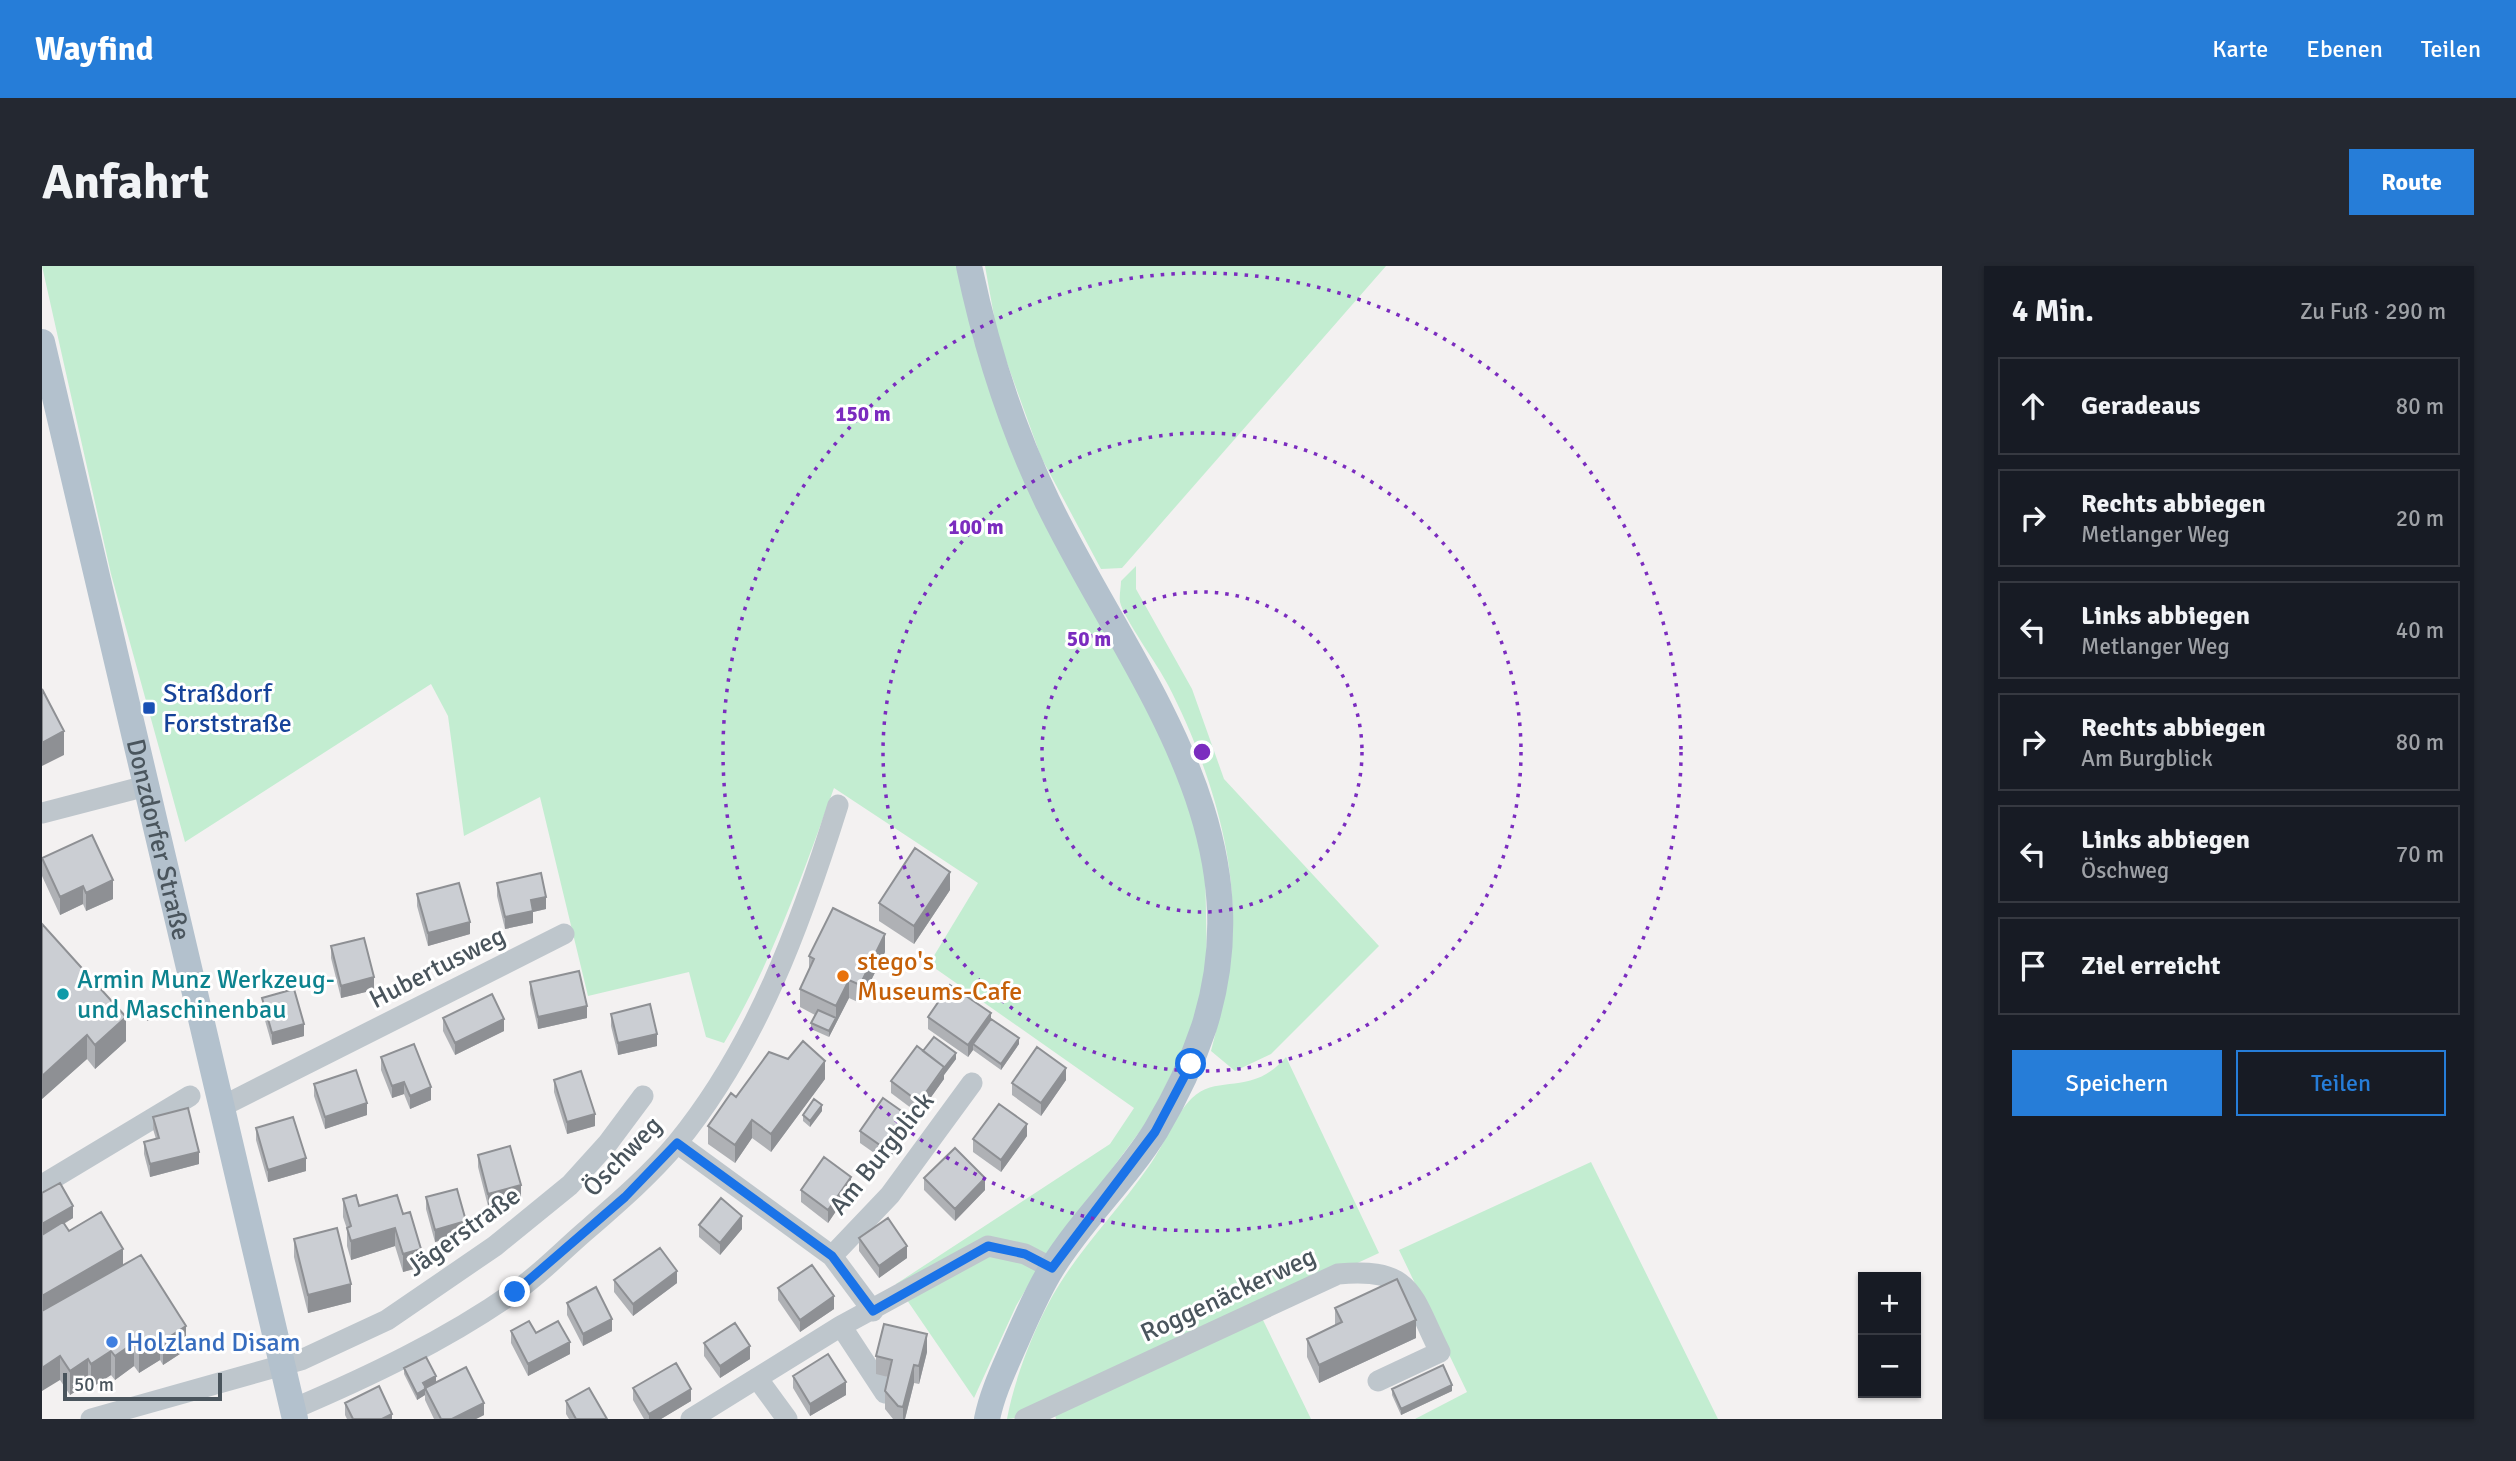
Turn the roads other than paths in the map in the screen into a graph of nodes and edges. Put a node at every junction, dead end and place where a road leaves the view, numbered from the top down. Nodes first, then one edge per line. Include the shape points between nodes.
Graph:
1 (969, 266) edge
2 (42, 342) edge
3 (146, 786) junction
4 (838, 805) dead end
5 (42, 813) edge
6 (564, 934) dead end
7 (972, 1083) dead end
8 (190, 1096) dead end
9 (643, 1097) dead end
10 (223, 1106) junction
11 (677, 1143) junction
12 (42, 1185) edge
13 (832, 1256) junction
14 (1052, 1268) junction
15 (873, 1311) junction
16 (841, 1326) junction
17 (282, 1365) junction
18 (757, 1378) junction
19 (1378, 1381) dead end
20 (886, 1393) edge
21 (1061, 1411) edge
22 (294, 1414) edge
23 (91, 1419) edge
24 (691, 1419) edge
25 (787, 1419) edge
26 (987, 1419) edge
27 (1024, 1419) edge

1 - 14 main road via 983,331 1024,448 1066,536 1148,680 1190,773 1217,893 1219,939 1213,988 1191,1064 1155,1132
2 - 3 main road, Donzdorfer Straße
3 - 5 street
3 - 10 main road, Donzdorfer Straße
4 - 11 street, Öschweg via 797,928 758,1015
6 - 10 street, Hubertusweg
7 - 13 street, Am Burgblick via 890,1195
8 - 12 street
9 - 17 street, Jägerstraße via 570,1185 495,1246 387,1320
10 - 17 main road, Donzdorfer Straße
11 - 13 street, Am Burgblick
11 - 22 street, Öschweg via 625,1197 515,1292 462,1326
13 - 15 street, Am Burgblick
14 - 15 street via 1025,1254 988,1246
14 - 26 main road via 995,1388
15 - 16 street
16 - 18 street
16 - 20 street
17 - 22 main road, Donzdorfer Straße
17 - 23 street, Jägerstraße
18 - 24 street
18 - 25 street
19 - 21 street, Roggenäckerweg via 1440,1352 1410,1291 1394,1277 1338,1274
21 - 27 street, Roggenäckerweg

